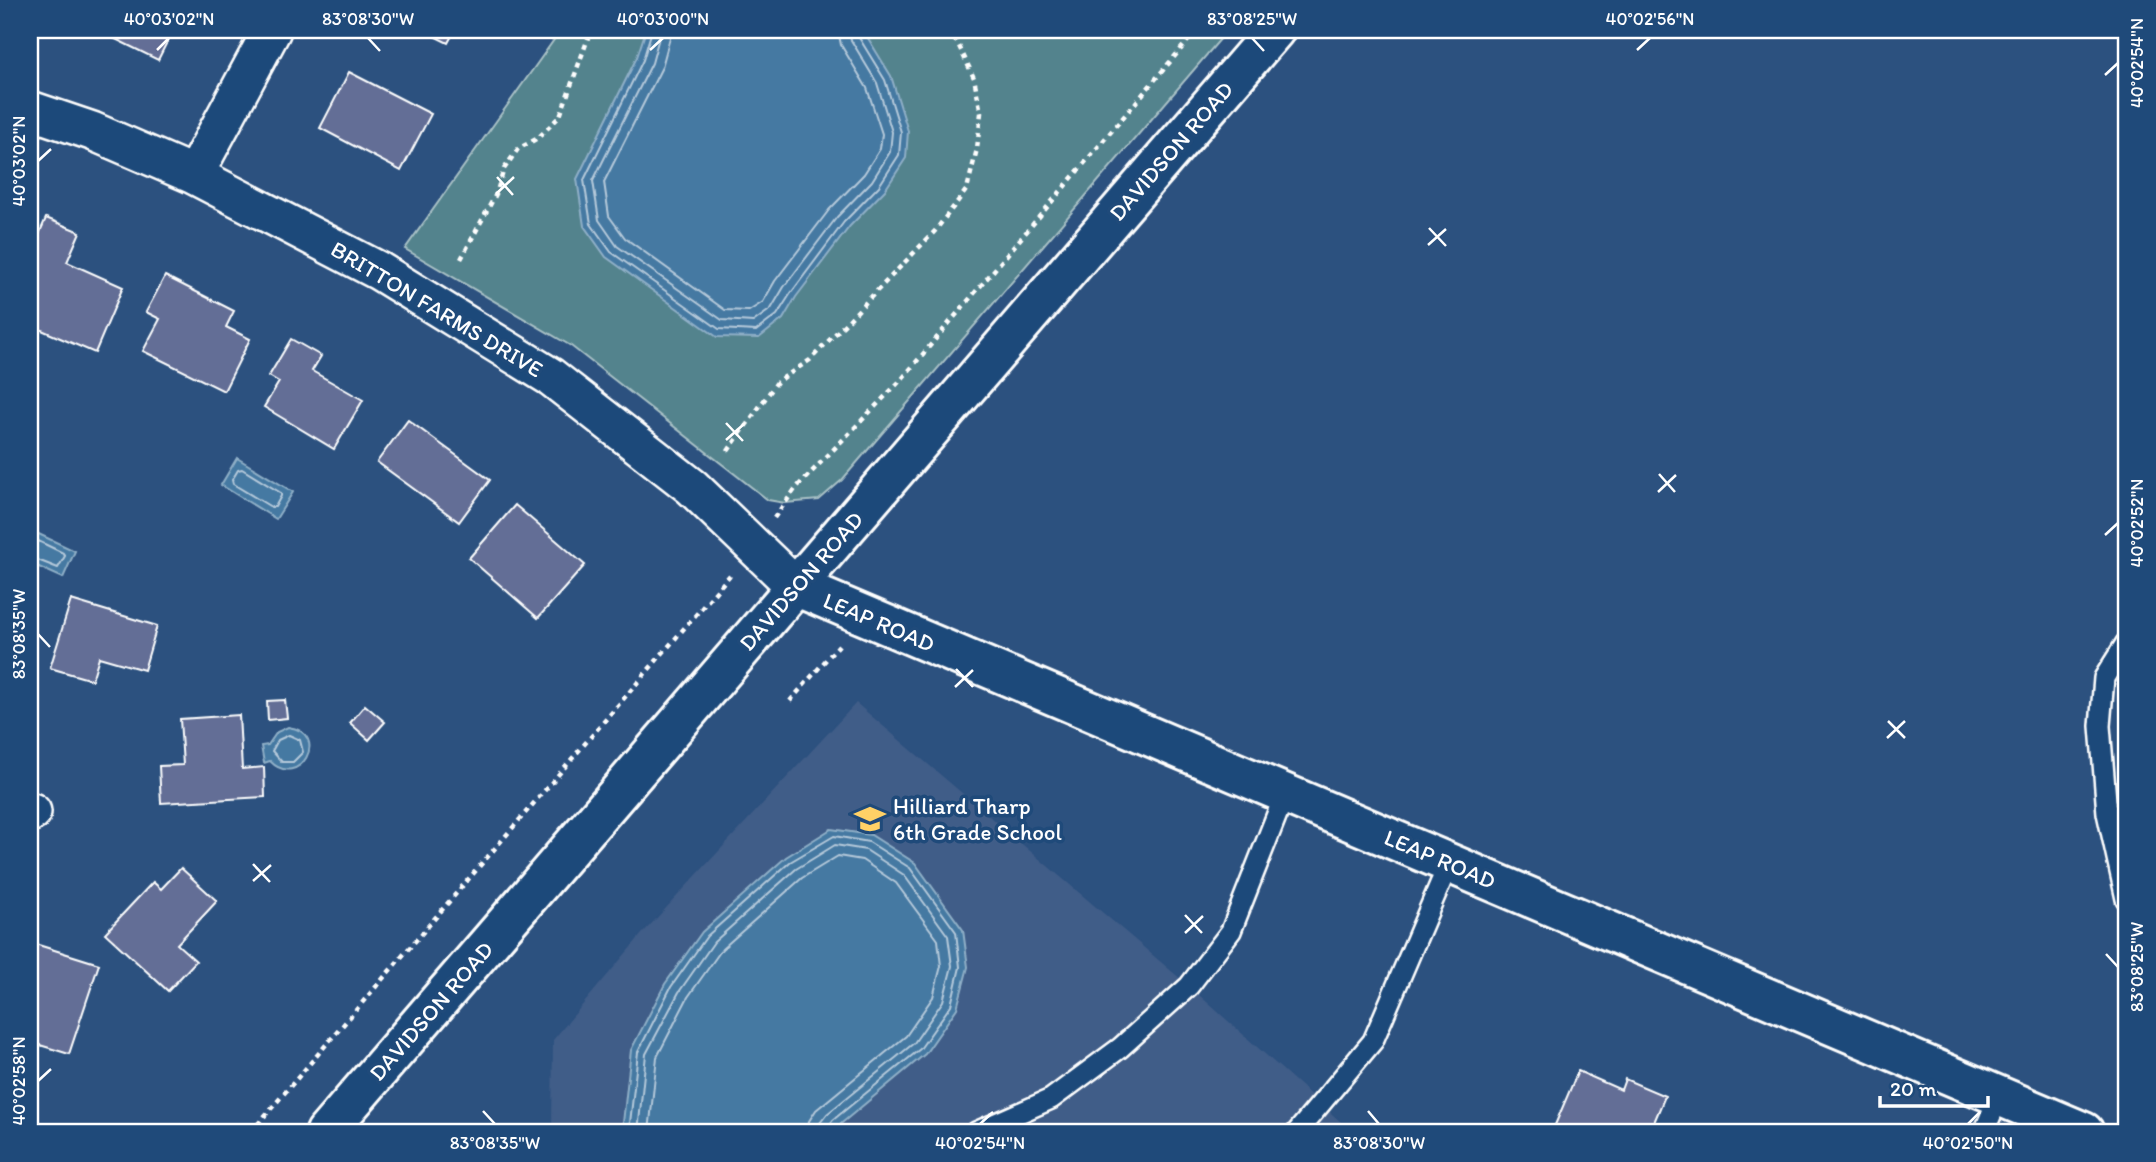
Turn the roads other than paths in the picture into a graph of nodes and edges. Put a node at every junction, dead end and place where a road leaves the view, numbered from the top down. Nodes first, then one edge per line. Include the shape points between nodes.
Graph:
1 (272, 30) edge
2 (1275, 30) edge
3 (30, 110) edge
4 (194, 175) junction
5 (795, 586) junction
6 (2126, 643) edge
7 (1285, 794) junction
8 (1449, 863) junction
9 (2126, 898) edge
10 (1999, 1096) junction
11 (326, 1132) edge
12 (976, 1132) edge
13 (1297, 1132) edge
14 (1984, 1132) edge
15 (2084, 1132) edge

1 - 4 street
2 - 5 main road, DAVIDSON ROAD
3 - 4 street, BRITTON FARMS DRIVE
4 - 5 street, BRITTON FARMS DRIVE via 379,271 551,377 692,487
5 - 7 main road, LEAP ROAD
5 - 11 main road, DAVIDSON ROAD
6 - 9 lane via 2104,678 2100,726 2107,813
7 - 8 main road, LEAP ROAD
7 - 12 lane via 1231,930 1189,986 1120,1048 1051,1098
8 - 10 main road, LEAP ROAD
8 - 13 lane via 1373,1041
10 - 14 lane
10 - 15 main road, LEAP ROAD

